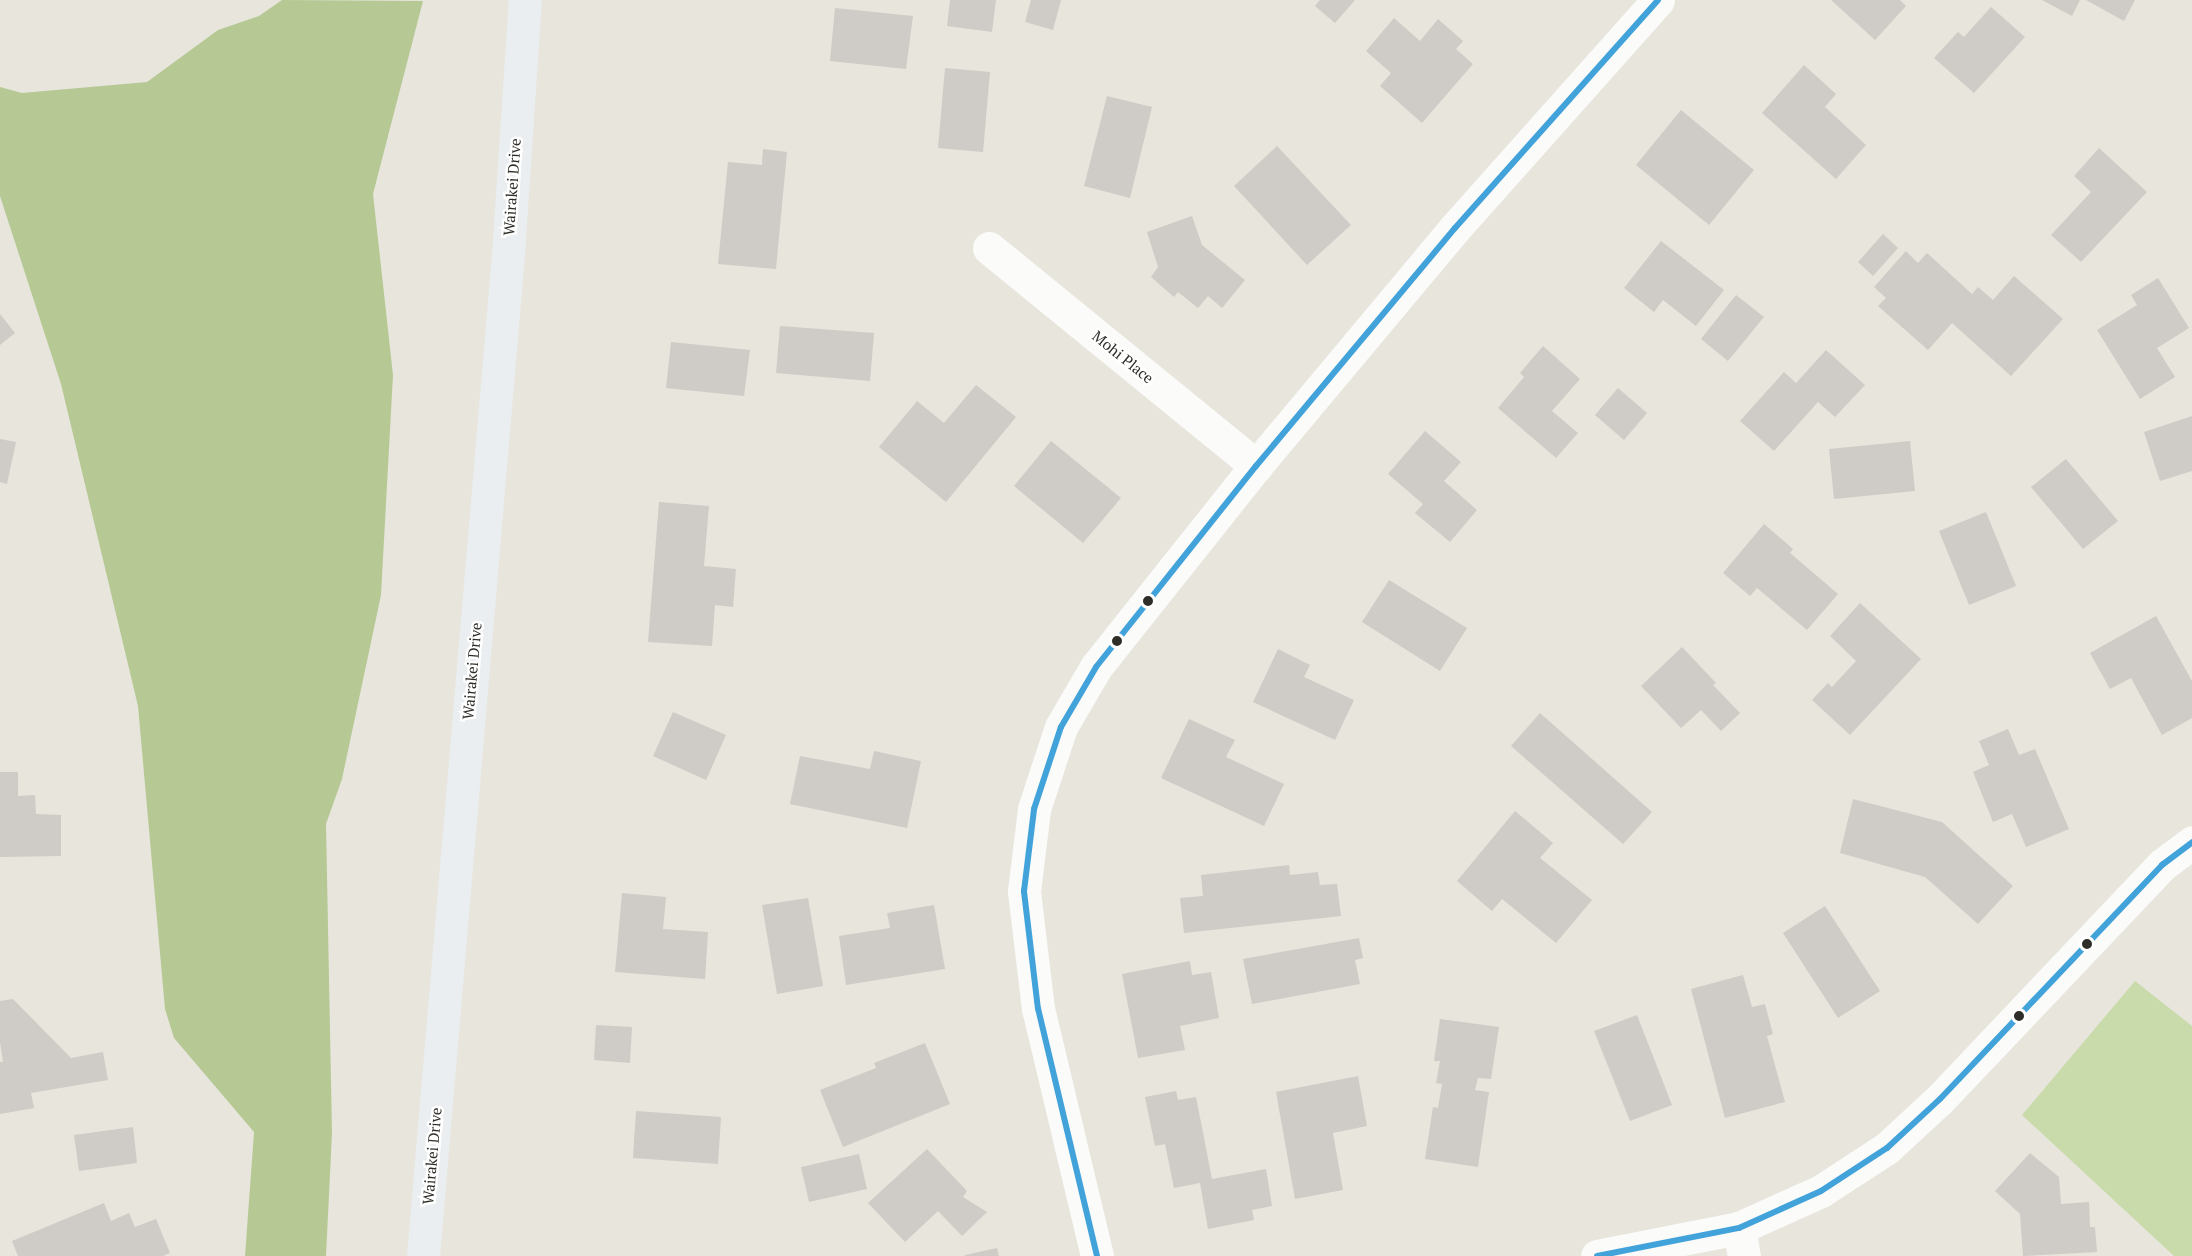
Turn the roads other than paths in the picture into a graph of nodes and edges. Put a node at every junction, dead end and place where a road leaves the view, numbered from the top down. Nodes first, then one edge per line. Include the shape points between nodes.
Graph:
1 (510, 0) edge
2 (525, 0) edge
3 (1658, 0) edge
4 (519, 87) junction
5 (989, 248) dead end
6 (1256, 466) junction
7 (2192, 842) edge
8 (1742, 1242) edge
9 (423, 1256) edge
10 (1097, 1256) edge
11 (1597, 1256) edge

1 - 4 main road, Wairakei Drive
2 - 4 main road, Wairakei Drive
3 - 6 street via 1455,228
4 - 9 main road, Wairakei Drive
5 - 6 street, Mohi Place
6 - 10 street via 1096,667 1061,727 1034,809 1024,891 1038,1009
7 - 8 street via 2162,866 1940,1099 1887,1148
8 - 11 street

